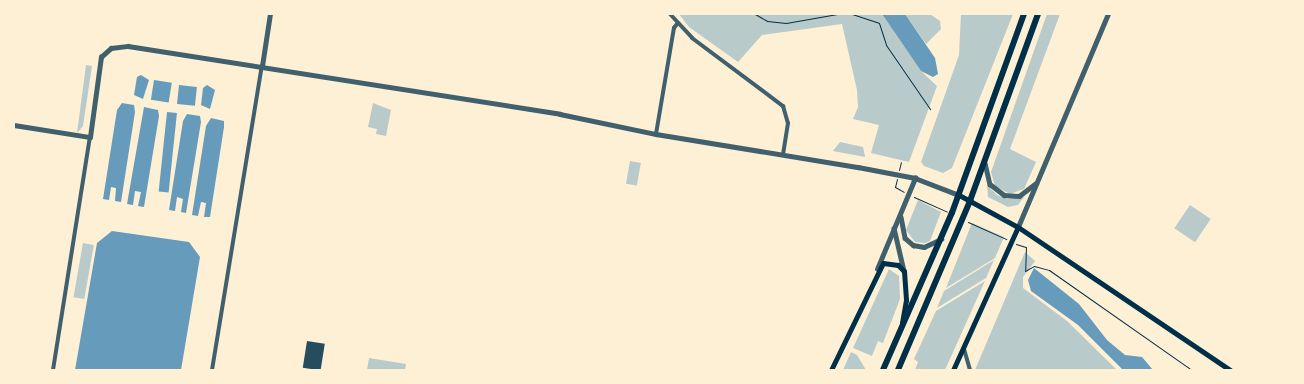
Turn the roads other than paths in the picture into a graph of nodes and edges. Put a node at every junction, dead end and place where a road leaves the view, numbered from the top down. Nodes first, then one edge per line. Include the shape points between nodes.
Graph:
1 (270, 14) edge
2 (670, 14) edge
3 (1024, 14) edge
4 (1038, 14) edge
5 (1108, 14) edge
6 (677, 24) junction
7 (262, 66) junction
8 (14, 125) edge
9 (656, 134) junction
10 (90, 137) junction
11 (783, 154) junction
12 (985, 163) junction
13 (914, 178) junction
14 (1036, 183) junction
15 (959, 195) junction
16 (970, 201) junction
17 (901, 213) junction
18 (1018, 227) junction
19 (894, 228) junction
20 (941, 240) junction
21 (877, 269) junction
22 (904, 271) junction
23 (902, 328) junction
24 (964, 346) junction
25 (52, 370) edge
26 (212, 370) edge
27 (831, 370) edge
28 (883, 370) edge
29 (898, 370) edge
30 (953, 370) edge
31 (970, 370) edge
32 (1230, 370) edge

1 - 7 street
2 - 6 street
3 - 15 main road
4 - 12 main road
5 - 14 street
6 - 9 street
6 - 11 street via 783,106 788,122
7 - 9 street via 560,114
7 - 10 street via 128,46 107,50 100,61
7 - 26 street
8 - 10 street
9 - 11 street
10 - 25 street
11 - 13 street
12 - 14 street via 990,184 1004,195 1020,196
12 - 16 main road
13 - 15 street
13 - 17 street
14 - 18 street
15 - 16 main road
15 - 20 main road
16 - 18 main road
16 - 29 main road
17 - 19 street
17 - 20 street via 904,233 913,245 924,247
18 - 24 main road
18 - 32 main road
19 - 21 street
19 - 22 street
20 - 23 main road
21 - 22 main road via 888,262
21 - 27 main road
22 - 23 main road via 906,300
23 - 28 main road
24 - 30 main road
24 - 31 street via 965,361

